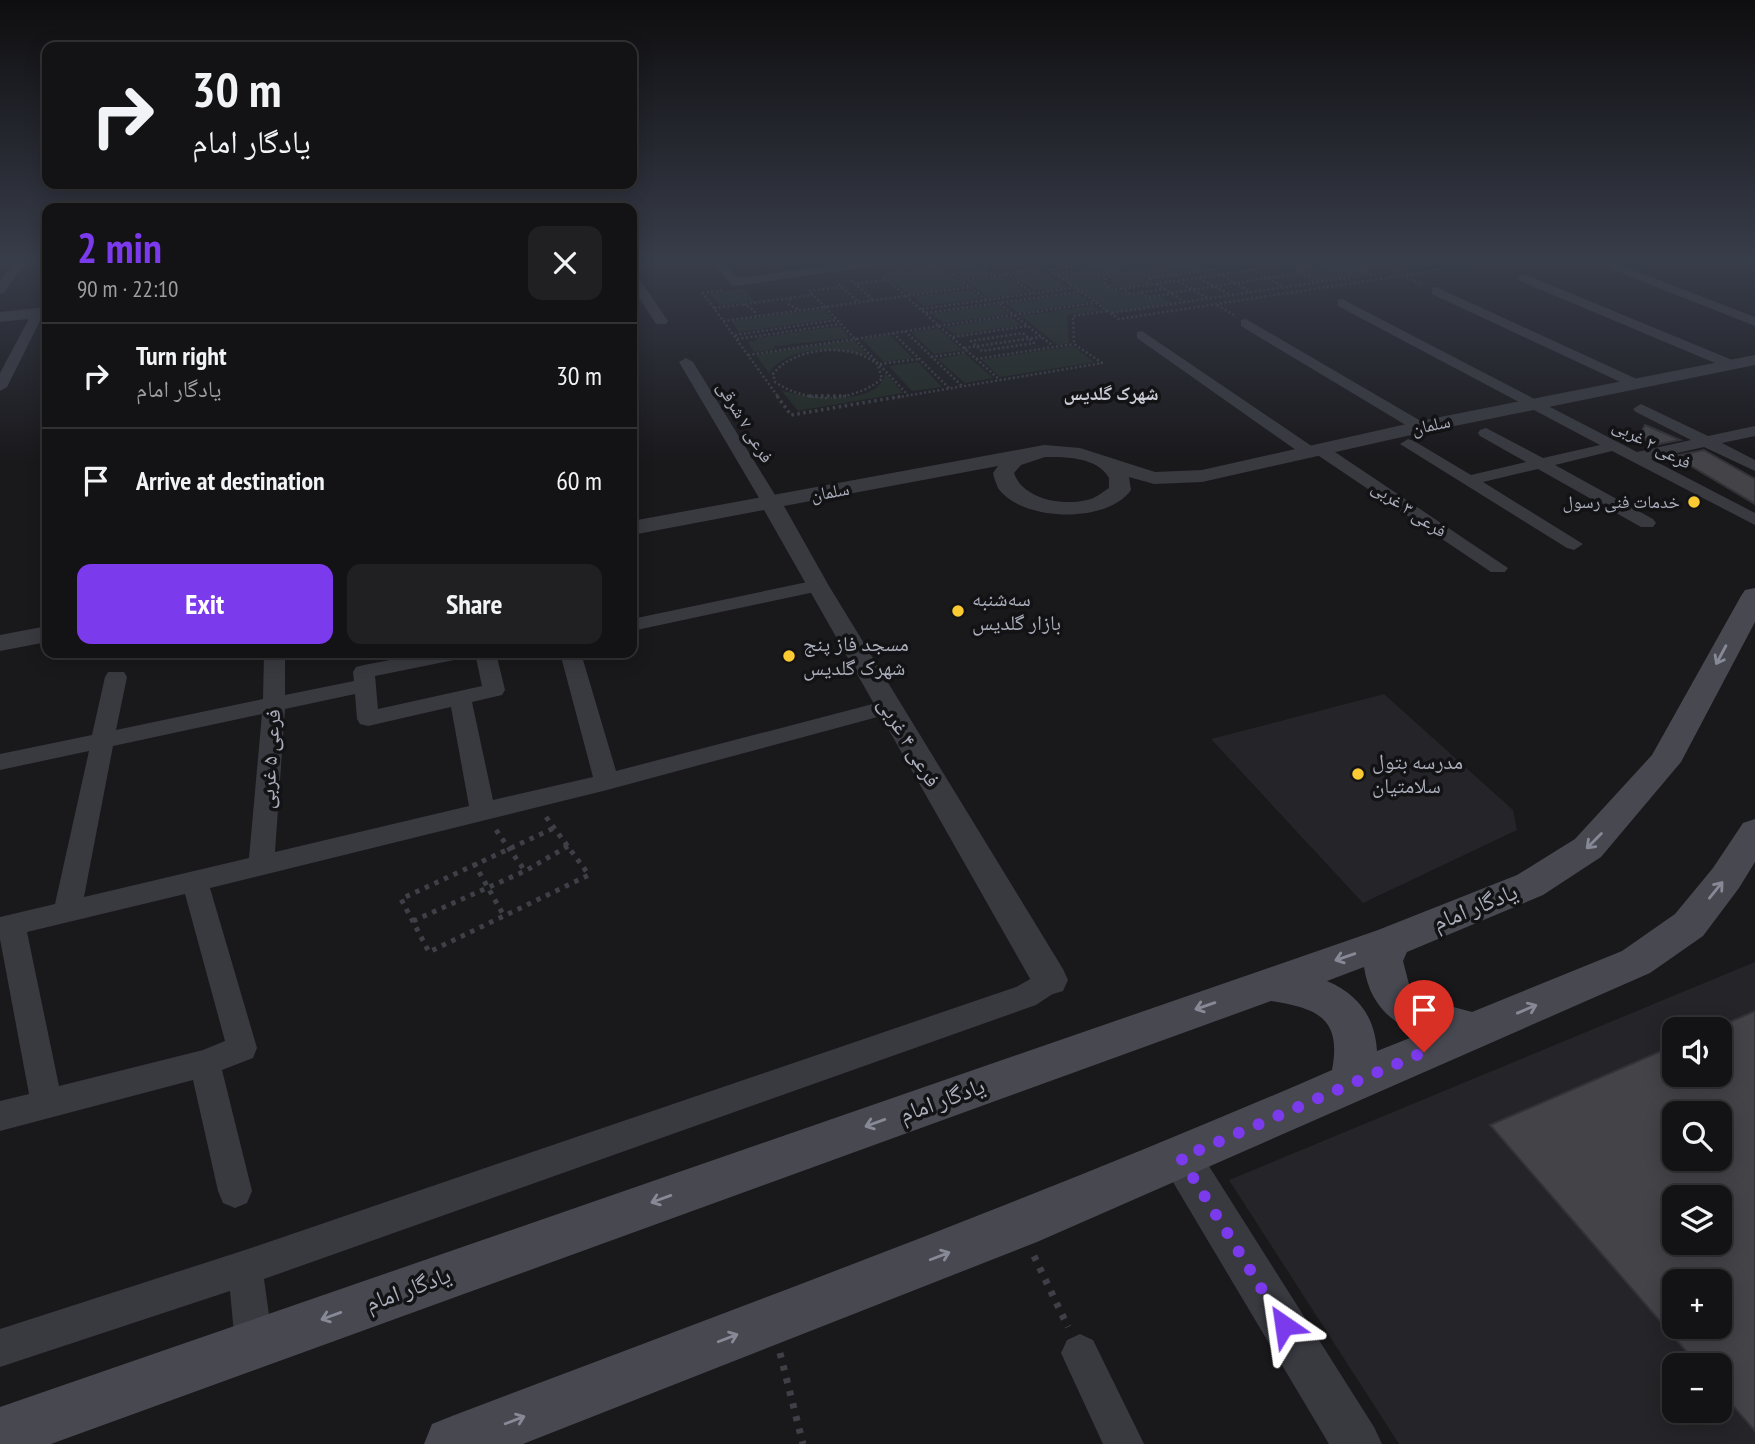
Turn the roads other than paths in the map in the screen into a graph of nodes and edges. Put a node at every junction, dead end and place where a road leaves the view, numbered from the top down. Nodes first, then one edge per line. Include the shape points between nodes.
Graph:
1 (34, 328) edge
2 (1256, 328) edge
3 (1390, 328) edge
4 (1517, 328) edge
5 (1644, 328) edge
6 (1142, 335) dead end
7 (1755, 360) edge
8 (686, 362) dead end
9 (1732, 365) junction
10 (1634, 383) junction
11 (0, 387) edge
12 (1532, 404) junction
13 (1641, 409) dead end
14 (1420, 427) junction
15 (1755, 430) edge
16 (1486, 433) dead end
17 (1706, 441) junction
18 (1408, 444) dead end
19 (1615, 446) junction
20 (1315, 450) junction
21 (1028, 454) junction
22 (1636, 457) junction
23 (1539, 463) junction
24 (1109, 465) junction
25 (1755, 466) edge
26 (1202, 476) junction
27 (901, 479) junction
28 (1469, 480) junction
29 (1012, 492) junction
30 (1113, 497) junction
31 (771, 503) junction
32 (1754, 520) edge
33 (1647, 523) dead end
34 (637, 527) edge
35 (1574, 544) dead end
36 (1499, 568) dead end
37 (817, 586) junction
38 (1755, 596) edge
39 (637, 624) edge
40 (42, 635) edge
41 (0, 643) edge
42 (274, 658) edge
43 (433, 658) edge
44 (492, 658) edge
45 (571, 658) edge
46 (116, 677) dead end
47 (366, 685) junction
48 (460, 698) junction
49 (274, 707) junction
50 (888, 707) junction
51 (102, 742) junction
52 (0, 762) edge
53 (607, 782) junction
54 (483, 812) junction
55 (1755, 832) edge
56 (261, 865) junction
57 (195, 881) junction
58 (67, 912) junction
59 (6, 926) edge
60 (1392, 941) junction
61 (1050, 980) joint
62 (1270, 984) junction
63 (1474, 1031) junction
64 (205, 1063) junction
65 (1351, 1082) junction
66 (47, 1104) junction
67 (0, 1116) edge
68 (1181, 1158) junction
69 (234, 1191) dead end
70 (245, 1268) junction
71 (254, 1344) junction
72 (0, 1348) edge
73 (1080, 1353) road end
74 (0, 1434) edge
75 (452, 1444) edge
76 (1124, 1444) edge
77 (1357, 1444) edge

1 - 11 street
2 - 14 street
3 - 12 street, فرعی ۲ غربی
4 - 10 street
5 - 9 street
6 - 20 street, فرعی ۳ غربی
7 - 9 street, سلمان
8 - 31 street, فرعی ۷ شرقی
9 - 10 street, سلمان
10 - 12 street, سلمان
12 - 14 street, سلمان
12 - 19 street, فرعی ۲ غربی
13 - 17 street
14 - 20 street, سلمان
15 - 17 street
16 - 23 street
17 - 22 street
17 - 25 street
18 - 28 street
19 - 22 street, فرعی ۲ غربی
19 - 23 street
20 - 26 street, سلمان
20 - 36 street, فرعی ۳ غربی
21 - 24 street, سلمان via 1080,453
21 - 27 street, سلمان
21 - 29 street via 1015,459 1002,474
22 - 32 street, فرعی ۲ غربی
23 - 28 street
23 - 33 street
24 - 26 street, سلمان via 1154,478
24 - 30 street via 1121,481
26 - 30 street
27 - 29 street via 988,480
27 - 31 street, سلمان
28 - 35 street
29 - 30 street via 1026,500 1064,508 1101,504
31 - 34 street, سلمان
31 - 37 street, فرعی ۴ غربی
37 - 39 street
37 - 50 street, فرعی ۴ غربی
38 -> 60 main road, یادگار امام via 1665,762 1588,848 1530,885
40 - 41 street
42 - 49 street, فرعی ۵ غربی
43 - 47 street via 364,672
44 - 48 street via 494,690
45 - 53 street
46 - 51 street
47 - 48 street via 368,719
47 - 49 street
48 - 54 street
49 - 51 street
49 - 56 street, فرعی ۵ غربی
50 - 53 street
50 - 61 street, فرعی ۴ غربی
51 - 52 street
51 - 58 street
53 - 54 street
54 - 56 street
63 -> 55 main road via 1636,962 1689,925
56 - 57 street
57 - 58 street
57 - 64 street via 242,1048
58 - 59 street
59 - 66 street
60 -> 62 main road, یادگار امام
60 - 63 main road via 1383,961 1396,1000 1420,1016
61 - 70 street via 1026,996
62 - 65 main road via 1305,988 1332,1001 1350,1019 1357,1041
62 -> 71 main road, یادگار امام
63 - 65 main road
64 - 66 street
64 - 69 street
65 - 68 main road
66 - 67 street
75 -> 68 main road via 1020,1225
68 - 77 street
70 - 71 street
70 - 72 street
71 - 74 main road, یادگار امام
73 - 76 street

